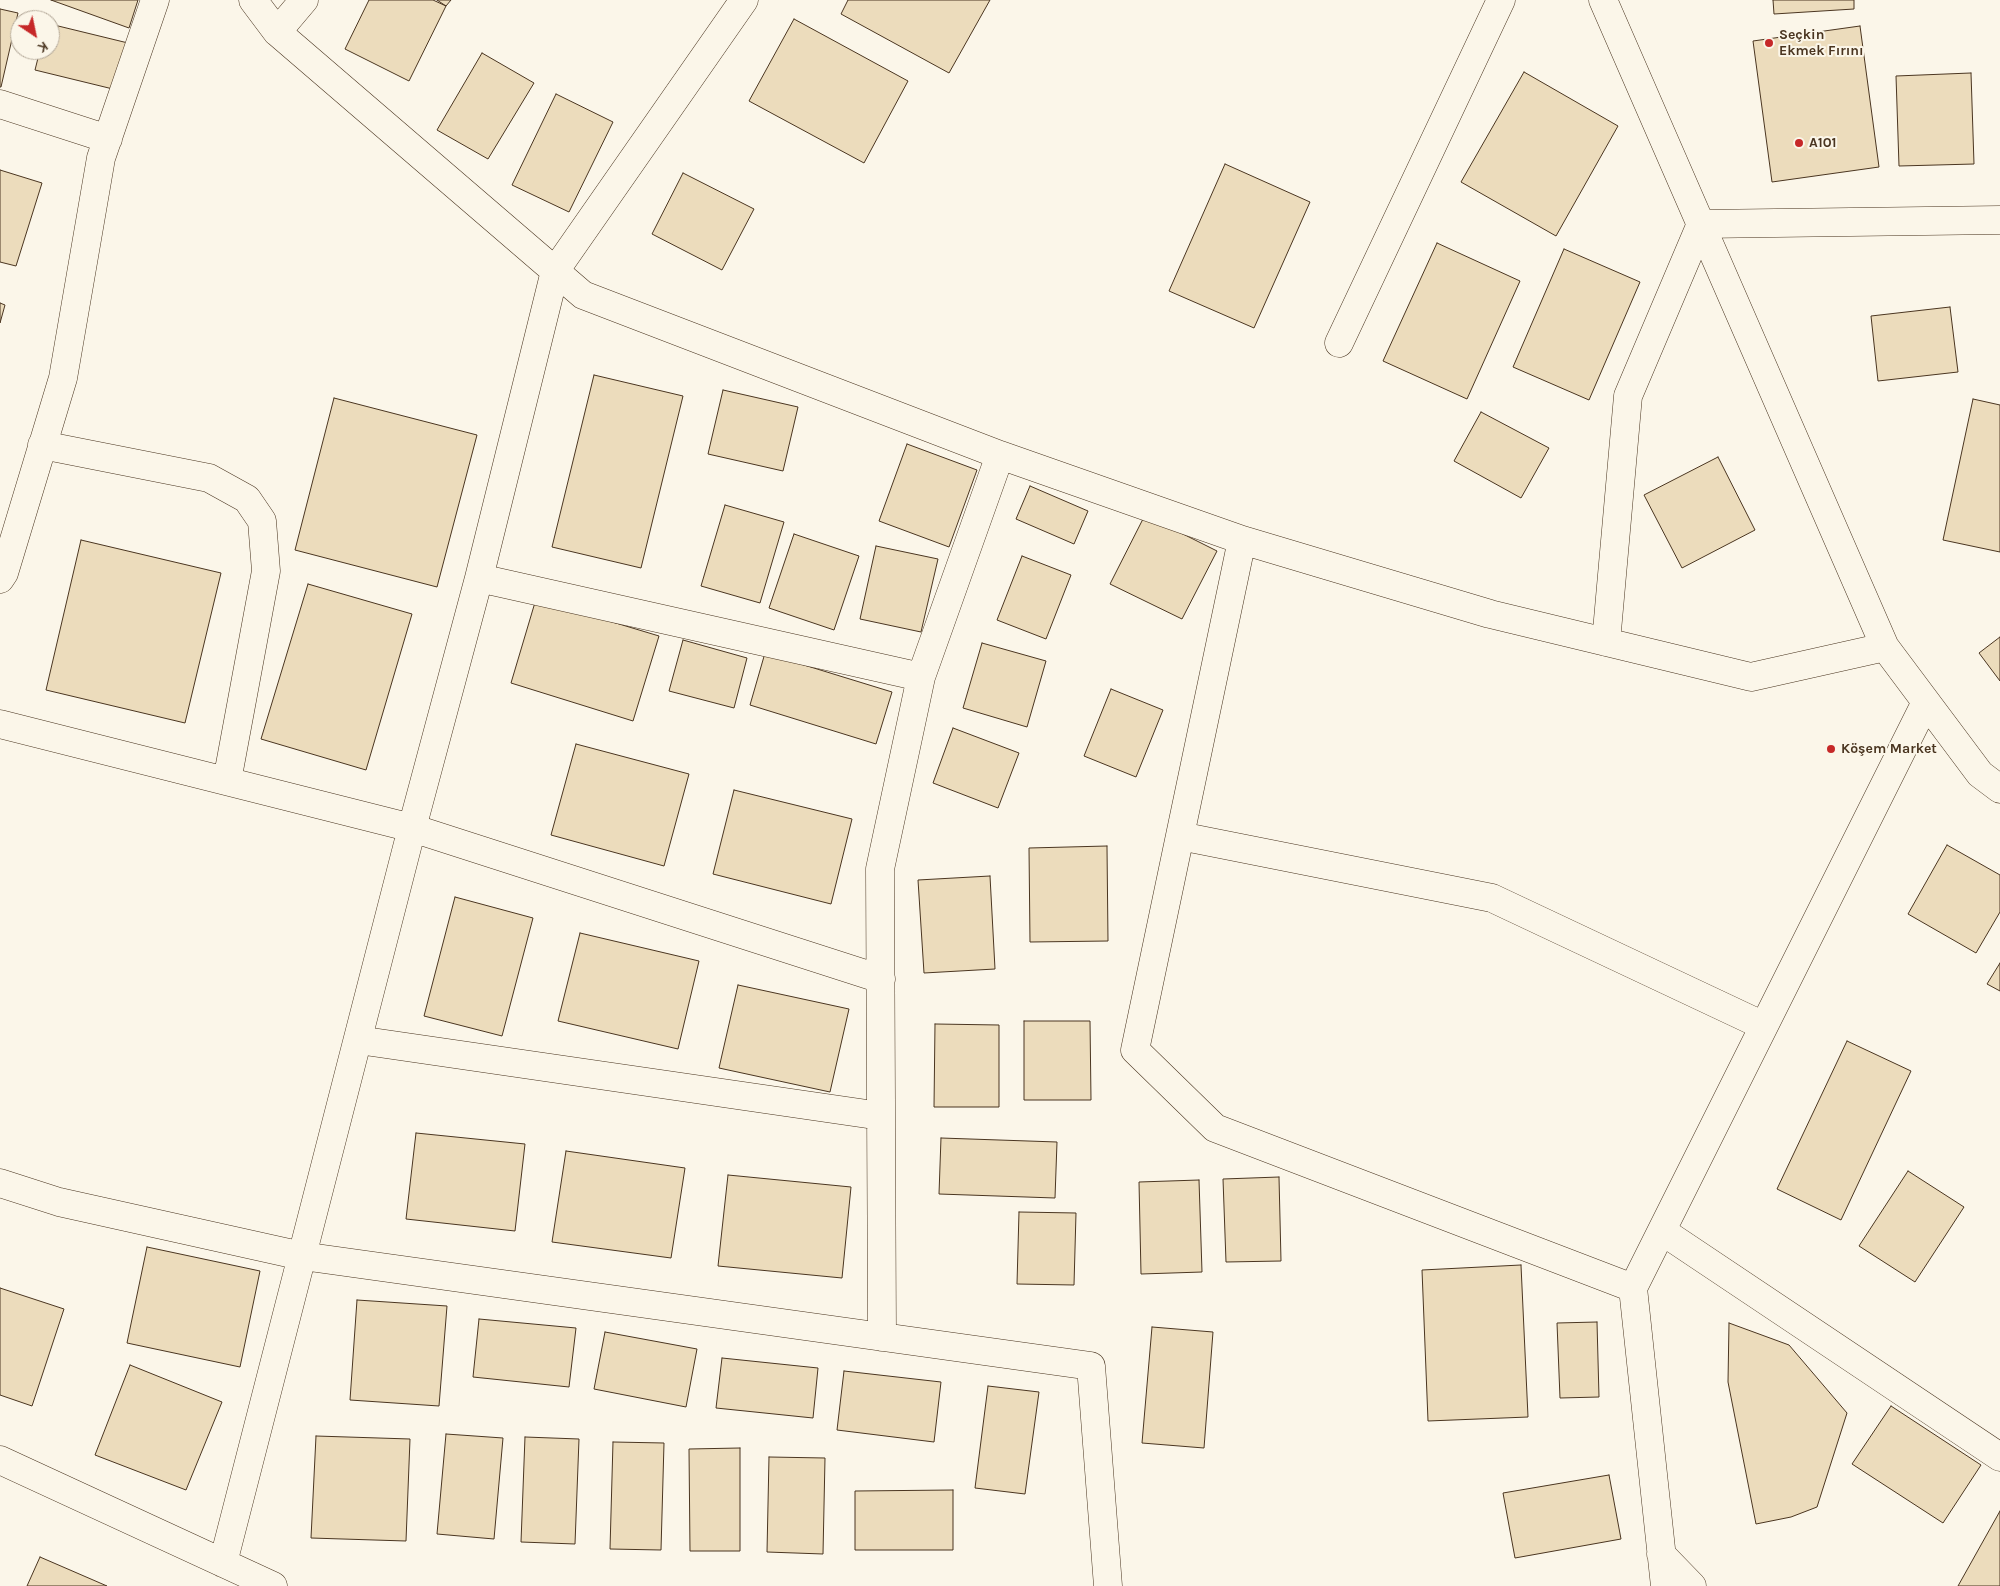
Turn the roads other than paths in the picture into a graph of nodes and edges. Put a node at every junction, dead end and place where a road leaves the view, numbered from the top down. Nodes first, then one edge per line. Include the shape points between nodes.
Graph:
1 (154, 0) edge
2 (253, 0) edge
3 (304, 0) edge
4 (744, 0) edge
5 (1501, 0) edge
6 (1603, 0) edge
7 (277, 32) junction
8 (0, 104) edge
9 (108, 139) junction
10 (2000, 220) edge
11 (1701, 224) junction
12 (555, 271) junction
13 (1338, 343) dead end
14 (42, 445) junction
15 (1000, 455) junction
16 (1242, 540) junction
17 (479, 578) junction
18 (0, 579) edge
19 (1606, 642) junction
20 (1885, 647) junction
21 (922, 677) junction
22 (1926, 702) junction
23 (0, 724) edge
24 (227, 781) junction
25 (2000, 789) edge
26 (412, 828) junction
27 (1180, 836) junction
28 (881, 979) junction
29 (1764, 1026) junction
30 (358, 1040) junction
31 (881, 1116) junction
32 (0, 1182) edge
33 (1662, 1231) junction
34 (302, 1256) junction
35 (1633, 1288) junction
36 (882, 1337) junction
37 (2000, 1456) edge
38 (2, 1466) edge
39 (1662, 1554) junction
40 (224, 1563) junction
41 (273, 1586) edge
42 (1108, 1586) edge
43 (1665, 1586) edge
44 (1692, 1586) edge

1 - 9 street
2 - 7 street
3 - 7 street
4 - 12 street
5 - 13 street
6 - 11 street
7 - 12 street
8 - 9 street
9 - 14 street via 63,378
10 - 11 street
11 - 19 street via 1628,396
11 - 20 street
12 - 15 street via 583,295
12 - 17 street
14 - 18 street
14 - 24 street via 209,478 247,499 262,521 266,571
15 - 16 street
15 - 21 street
16 - 19 street via 1490,614
16 - 27 street
17 - 21 street
17 - 26 street
19 - 20 street via 1751,678
20 - 22 street
21 - 28 street via 880,869
22 - 25 street via 1980,774
22 - 29 street
23 - 24 street
24 - 26 street
26 - 28 street
26 - 30 street
27 - 29 street via 1492,898
27 - 35 street via 1135,1050 1215,1128
28 - 31 street
29 - 33 street
30 - 31 street
30 - 34 street
31 - 36 street
32 - 34 street via 59,1202
33 - 35 street
33 - 37 street
34 - 36 street
34 - 40 street
35 - 39 street
36 - 42 street via 1091,1366
38 - 40 street
39 - 43 street
39 - 44 street
40 - 41 street

